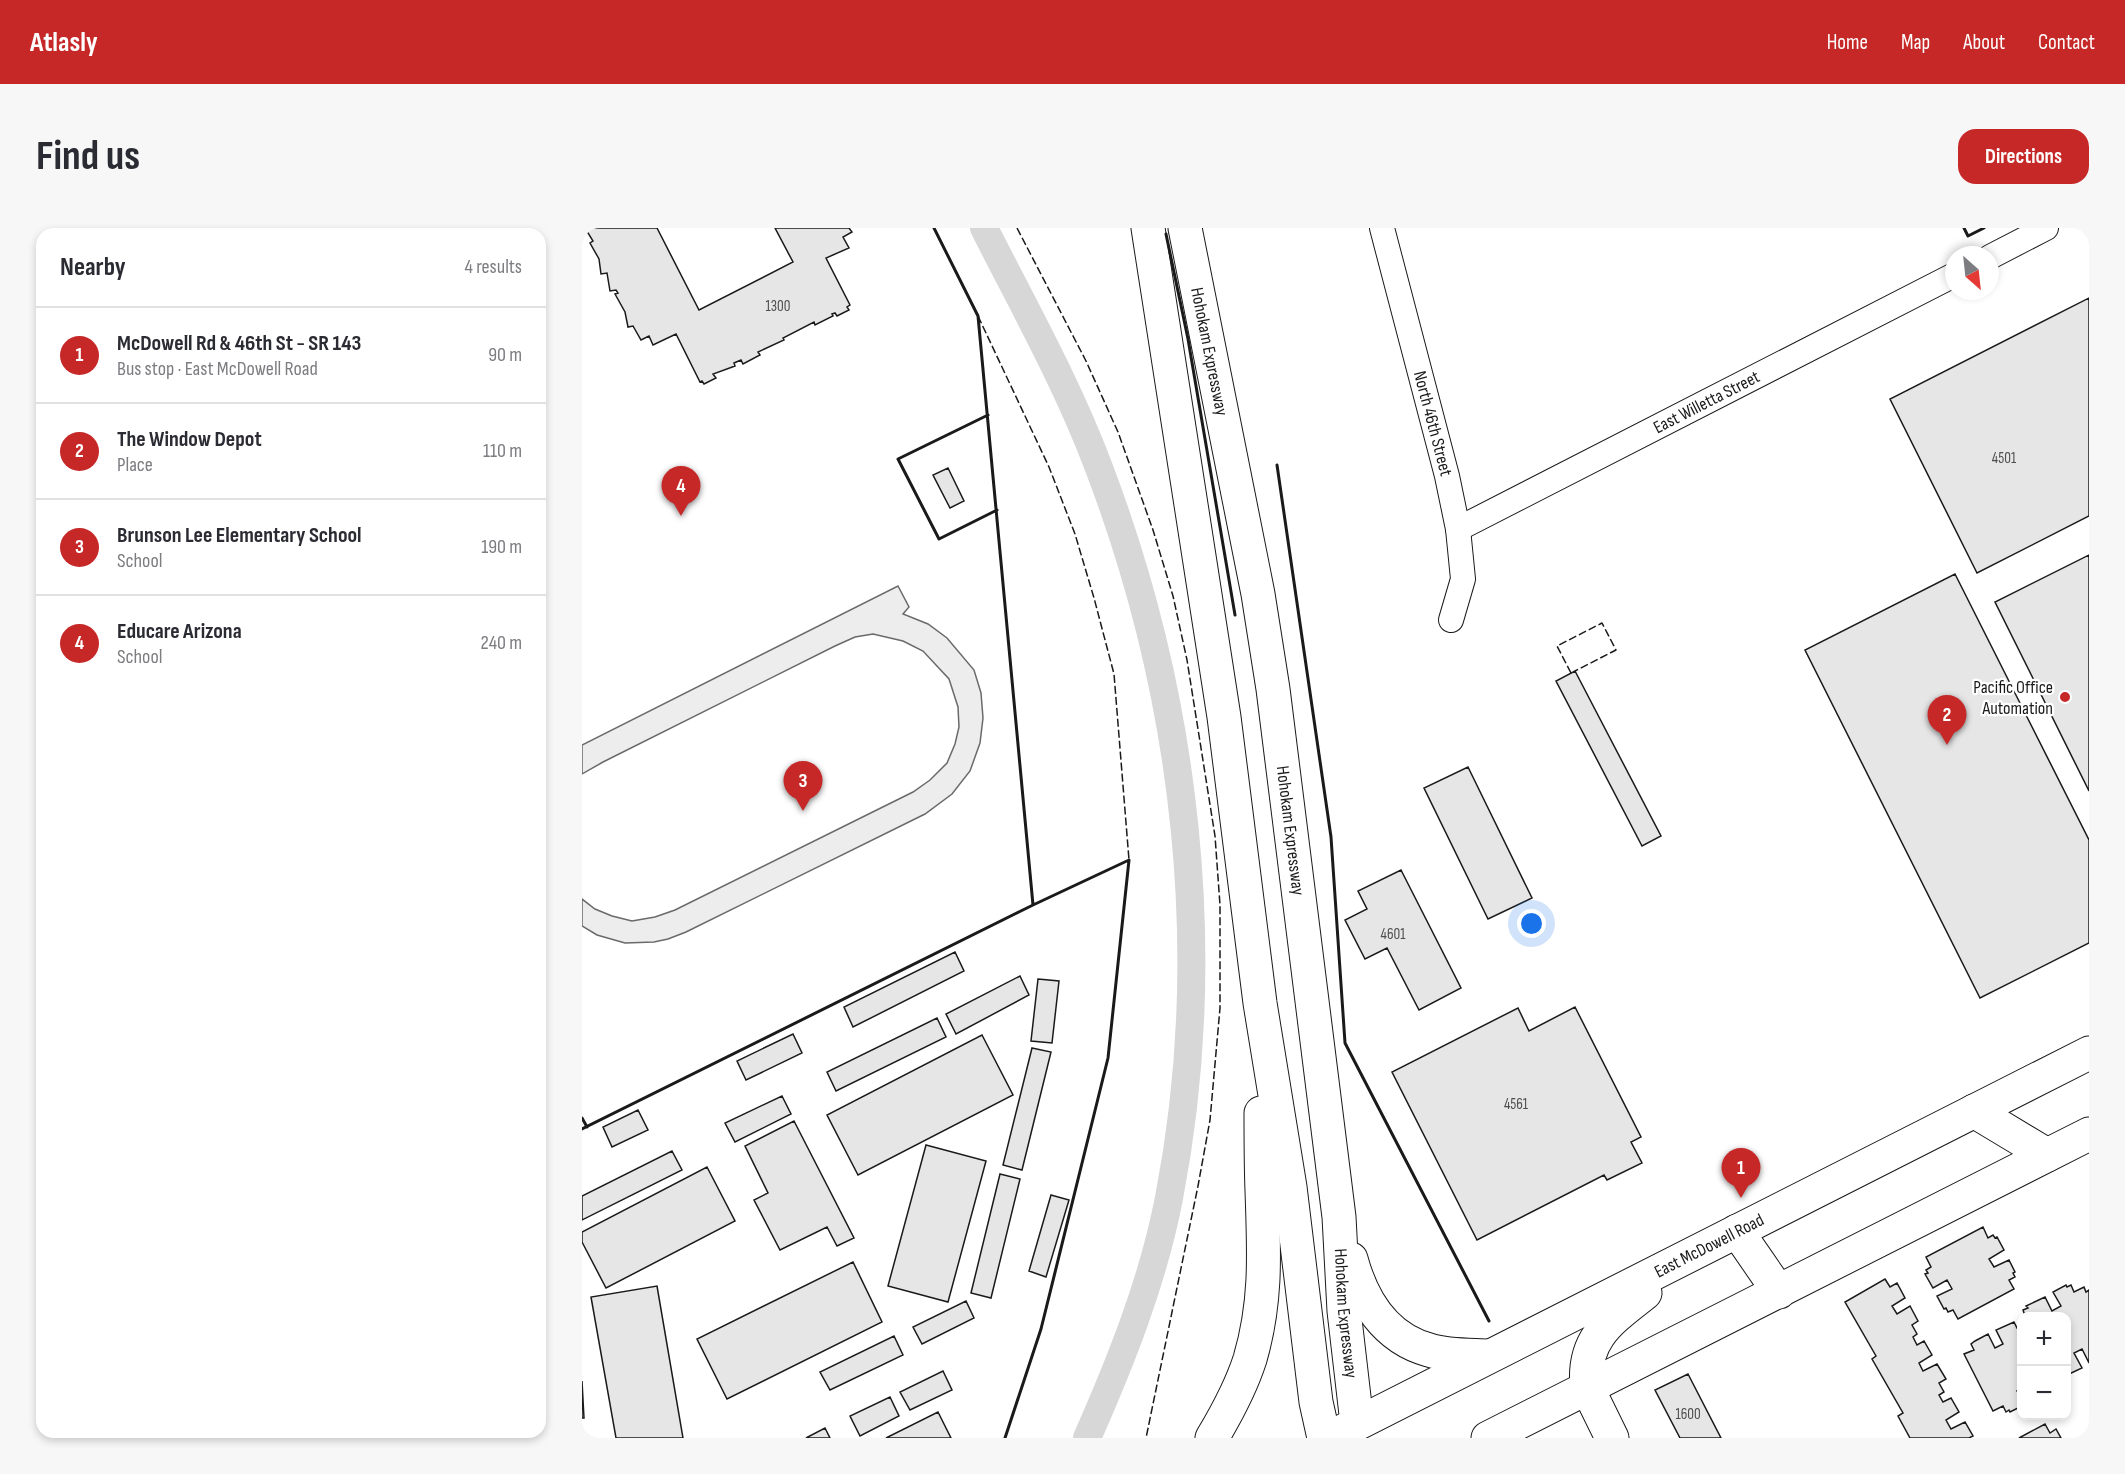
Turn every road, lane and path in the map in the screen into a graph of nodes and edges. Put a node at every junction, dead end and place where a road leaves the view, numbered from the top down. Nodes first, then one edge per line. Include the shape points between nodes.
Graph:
1 (1127, 228) edge
2 (1148, 228) edge
3 (1185, 228) edge
4 (1208, 228) edge
5 (1382, 228) edge
6 (2046, 228) edge
7 (1999, 252) edge
8 (1945, 280) edge
9 (1180, 428) junction
10 (1458, 529) junction
11 (1258, 594) junction
12 (1451, 620) dead end
13 (1260, 1003) junction
14 (2089, 1053) edge
15 (1974, 1111) junction
16 (2089, 1134) edge
17 (2048, 1155) junction
18 (1339, 1217) junction
19 (1737, 1231) junction
20 (1690, 1255) junction
21 (1779, 1292) junction
22 (1489, 1356) junction
23 (1587, 1387) junction
24 (1349, 1433) edge
25 (1212, 1438) edge
26 (1324, 1438) edge
27 (1488, 1438) edge
28 (1612, 1438) edge

1 - 9 main road
2 - 9 main road
3 - 11 main road, Hohokam Expressway
4 - 11 main road via 1242,408
5 - 10 street, North 46th Street
6 - 7 street
8 - 10 street, East Willetta Street
9 - 13 main road via 1224,717
10 - 12 street, North 46th Street via 1463,579
11 - 18 main road, Hohokam Expressway via 1286,785
13 - 25 main road via 1265,1235 1262,1300 1249,1361
13 - 26 main road
14 - 15 main road, East McDowell Road
15 - 17 main road
15 - 19 main road, East McDowell Road
16 - 17 main road
17 - 21 main road
18 - 22 main road via 1358,1283 1372,1308 1392,1331 1404,1341 1431,1351
18 - 24 main road, Hohokam Expressway
19 - 20 main road, East McDowell Road
19 - 21 main road
20 - 22 main road, East McDowell Road
20 - 23 main road via 1606,1324 1588,1358
21 - 23 main road
22 - 24 main road, East McDowell Road
23 - 27 main road
23 - 28 main road

